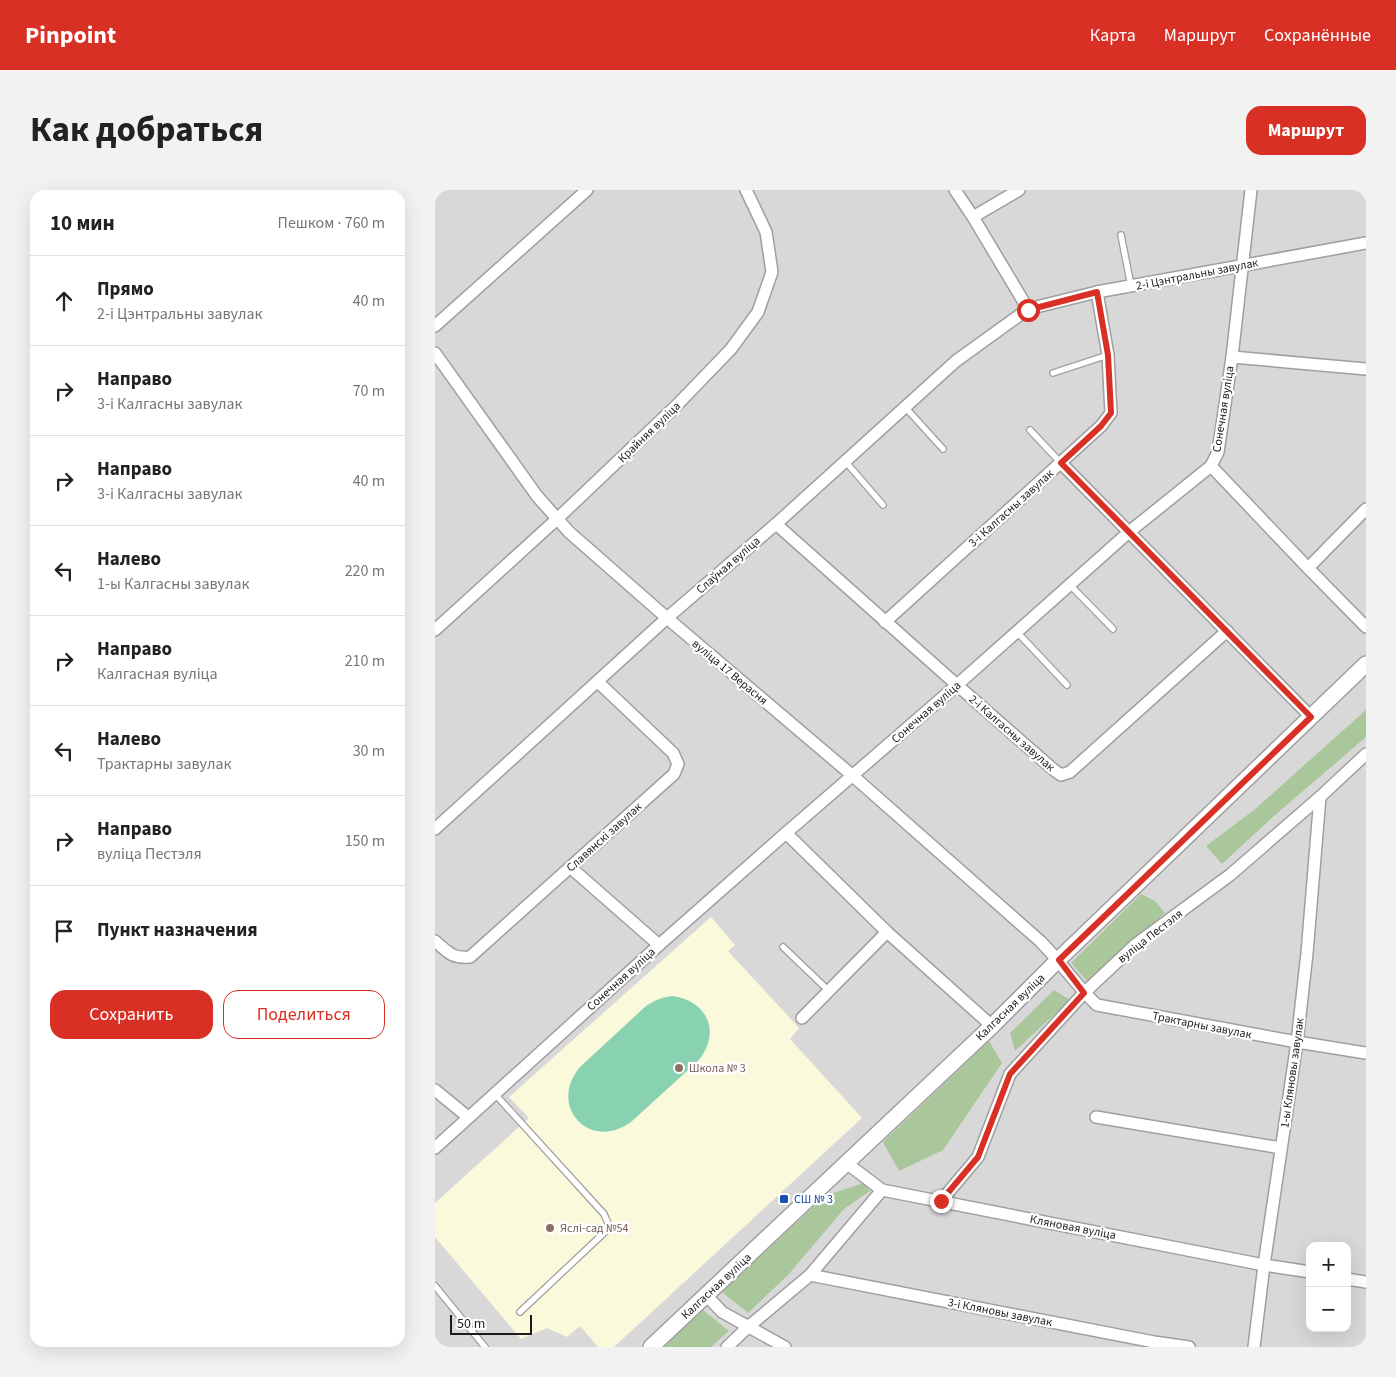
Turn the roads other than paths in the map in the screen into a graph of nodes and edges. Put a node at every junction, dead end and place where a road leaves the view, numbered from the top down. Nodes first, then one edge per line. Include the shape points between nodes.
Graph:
1 (587, 190) edge
2 (746, 190) edge
3 (955, 190) edge
4 (1019, 190) edge
5 (1251, 190) edge
6 (973, 217) junction
7 (1121, 235) dead end
8 (1366, 243) edge
9 (1243, 265) junction
10 (1131, 286) junction
11 (1097, 292) junction
12 (1028, 310) junction
13 (435, 326) edge
14 (435, 353) edge
15 (1108, 355) junction
16 (1231, 357) junction
17 (1366, 370) edge
18 (1053, 374) dead end
19 (905, 407) junction
20 (1030, 430) dead end
21 (943, 449) dead end
22 (845, 461) junction
23 (1061, 463) junction
24 (1211, 466) junction
25 (883, 505) dead end
26 (1366, 509) edge
27 (557, 519) junction
28 (776, 524) junction
29 (1129, 532) junction
30 (1307, 568) junction
31 (1070, 585) junction
32 (667, 618) junction
33 (885, 622) junction
34 (1366, 626) edge
35 (1113, 629) dead end
36 (435, 630) edge
37 (1227, 631) junction
38 (1017, 632) junction
39 (1366, 664) edge
40 (599, 682) junction
41 (957, 685) junction
42 (1067, 685) dead end
43 (1311, 717) junction
44 (1366, 754) edge
45 (853, 776) junction
46 (1319, 798) junction
47 (435, 828) edge
48 (786, 833) junction
49 (570, 867) junction
50 (887, 932) junction
51 (435, 942) edge
52 (659, 945) junction
53 (783, 947) dead end
54 (1059, 960) junction
55 (829, 991) junction
56 (1084, 993) junction
57 (802, 1018) dead end
58 (992, 1026) junction
59 (1297, 1042) junction
60 (1366, 1053) edge
61 (435, 1090) edge
62 (494, 1093) junction
63 (468, 1117) junction
64 (1097, 1117) dead end
65 (435, 1148) edge
66 (1281, 1148) junction
67 (845, 1162) junction
68 (882, 1190) junction
69 (941, 1201) junction
70 (1265, 1265) junction
71 (1306, 1271) edge
72 (810, 1275) junction
73 (1351, 1279) edge
74 (1366, 1282) edge
75 (435, 1286) edge
76 (706, 1295) junction
77 (520, 1312) dead end
78 (748, 1328) junction
79 (485, 1347) edge
80 (651, 1347) edge
81 (727, 1347) edge
82 (785, 1347) edge
83 (1189, 1347) edge
84 (1255, 1347) edge

1 - 13 street
2 - 27 street, Крайняя вуліца via 766,232 772,272 758,312 731,349 677,405
3 - 6 street
4 - 6 street
5 - 9 street, Сонечная вуліца
6 - 12 street
7 - 10 lane
8 - 9 street, 2-і Цэнтральны завулак
9 - 10 street, 2-і Цэнтральны завулак
9 - 16 street, Сонечная вуліца
10 - 11 street, 2-і Цэнтральны завулак
11 - 12 street, 2-і Цэнтральны завулак
11 - 15 street, 3-і Калгасны завулак
12 - 19 street, Слаўная вуліца via 956,362
14 - 27 street, вуліца 17 Верасня
15 - 18 lane
15 - 23 street, 3-і Калгасны завулак via 1111,413
16 - 17 street
16 - 24 street, Сонечная вуліца via 1218,452
19 - 21 lane
19 - 22 street, Слаўная вуліца
20 - 23 lane
22 - 25 lane
22 - 28 street, Слаўная вуліца
23 - 29 street
23 - 33 street, 3-і Калгасны завулак
24 - 29 street, Сонечная вуліца
24 - 30 street
26 - 30 street
27 - 32 street, вуліца 17 Верасня
27 - 36 street, Крайняя вуліца
28 - 32 street, Слаўная вуліца
28 - 33 street, 2-і Калгасны завулак
29 - 31 street, Сонечная вуліца
29 - 37 street
30 - 34 street
31 - 35 lane
31 - 38 street, Сонечная вуліца
32 - 40 street, Слаўная вуліца
32 - 45 street, вуліца 17 Верасня
33 - 41 street, 2-і Калгасны завулак
37 - 41 street, 2-і Калгасны завулак via 1070,772 1061,775
37 - 43 street
38 - 41 street, Сонечная вуліца
38 - 42 lane
39 - 43 street, Калгасная вуліца
40 - 47 street, Слаўная вуліца
40 - 49 street, Славянскі завулак via 673,753 678,764 674,774
41 - 45 street, Сонечная вуліца
43 - 54 street, Калгасная вуліца
44 - 46 street, вуліца Пестэля
45 - 48 street, Сонечная вуліца
45 - 54 street, вуліца 17 Верасня
46 - 56 street, вуліца Пестэля via 1230,875 1135,944
46 - 59 street, 1-ы Кляновы завулак
48 - 50 street
48 - 52 street, Сонечная вуліца
49 - 51 street, Славянскі завулак via 470,957 452,955
49 - 52 street
50 - 55 street
50 - 58 street
52 - 62 street, Сонечная вуліца
53 - 55 lane
54 - 56 street, Трактарны завулак
54 - 58 street, Калгасная вуліца
55 - 57 street
56 - 59 street, Трактарны завулак via 1097,1005
56 - 69 street, вуліца Пестэля via 1010,1074 978,1157
58 - 67 street, Калгасная вуліца
59 - 60 street, Трактарны завулак
59 - 66 street, 1-ы Кляновы завулак
61 - 63 street
62 - 63 street, Сонечная вуліца
62 - 77 lane via 604,1214 608,1223 605,1232
63 - 65 street, Сонечная вуліца
64 - 66 street
66 - 70 street, 1-ы Кляновы завулак
67 - 68 street, Кляновая вуліца
67 - 76 street, Калгасная вуліца
68 - 69 street, Кляновая вуліца
68 - 72 street
69 - 70 street, Кляновая вуліца
70 - 71 street, Кляновая вуліца
70 - 84 street, 1-ы Кляновы завулак
72 - 78 street
72 - 83 street, 3-і Кляновы завулак
73 - 74 street
75 - 79 lane
76 - 78 street via 721,1312
76 - 80 street, Калгасная вуліца
78 - 81 street
78 - 82 street

